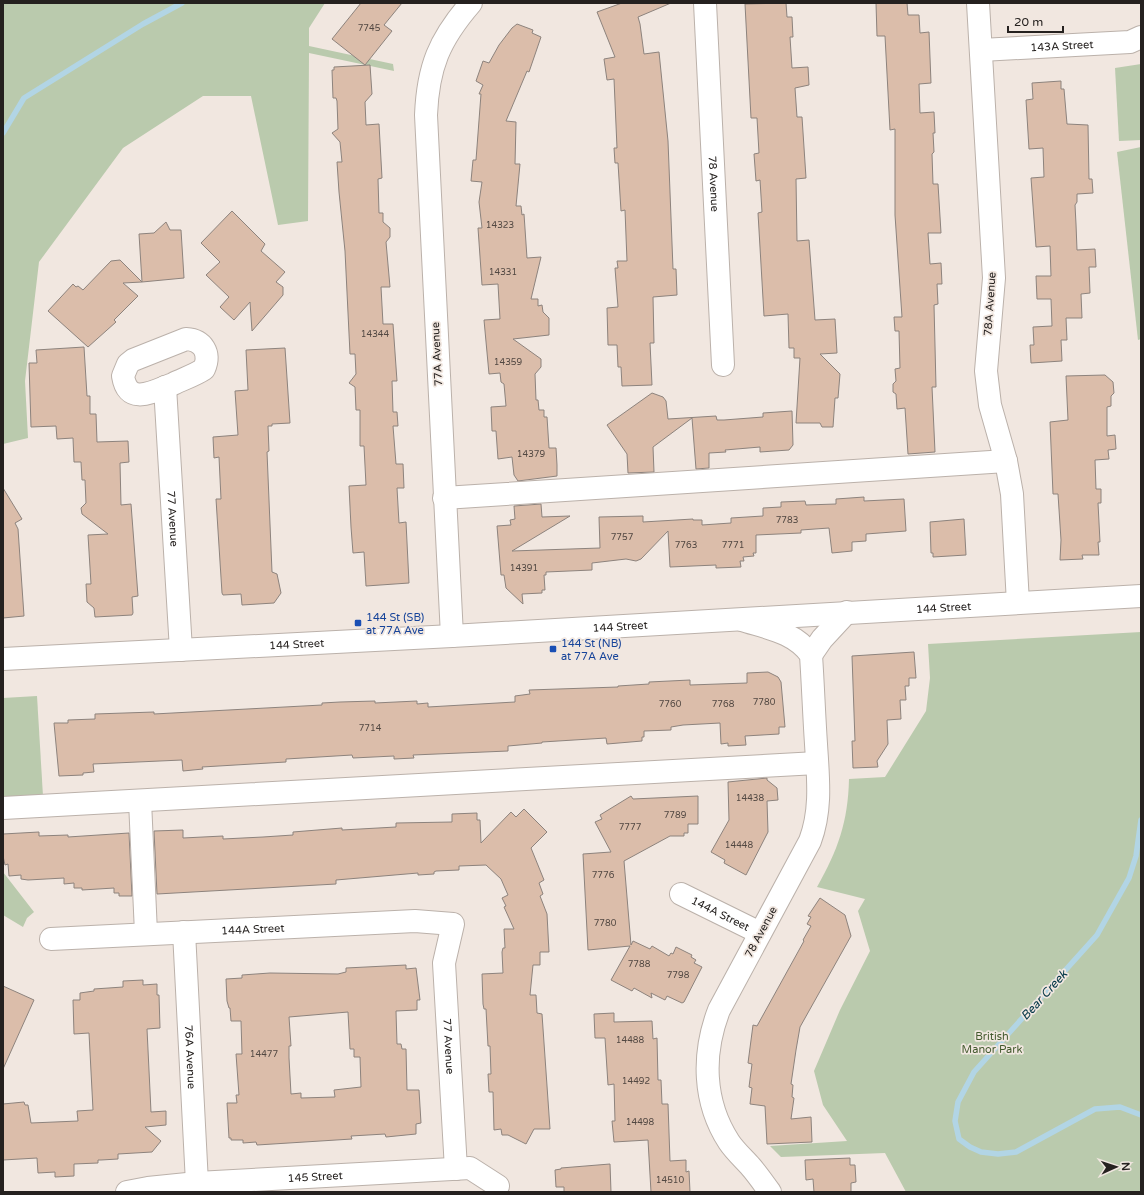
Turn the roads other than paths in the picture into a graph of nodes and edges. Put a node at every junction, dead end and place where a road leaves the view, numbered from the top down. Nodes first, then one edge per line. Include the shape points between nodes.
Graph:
1 (471, 3) edge
2 (705, 3) edge
3 (978, 3) edge
4 (1141, 37) edge
5 (981, 50) junction
6 (723, 364) dead end
7 (165, 387) dead end
8 (1006, 461) junction
9 (444, 498) junction
10 (1141, 596) edge
11 (1018, 603) junction
12 (847, 612) junction
13 (738, 619) junction
14 (452, 636) junction
15 (181, 650) junction
16 (811, 655) junction
17 (3, 660) edge
18 (817, 763) junction
19 (140, 801) junction
20 (3, 808) edge
21 (680, 894) dead end
22 (453, 924) joint
23 (184, 932) junction
24 (146, 933) junction
25 (760, 933) junction
26 (51, 939) dead end
27 (456, 1169) junction
28 (196, 1183) junction
29 (498, 1186) dead end
30 (127, 1192) edge
31 (770, 1192) edge

1 - 9 street, 77A Avenue via 454,23 440,48 430,73 426,115
2 - 6 street, 78 Avenue
3 - 5 street, 78A Avenue
4 - 5 street, 143A Street via 1130,42
5 - 8 street, 78A Avenue via 994,278 986,370 990,405
7 - 15 street, 77 Avenue
8 - 9 street
8 - 11 street, 78A Avenue via 1012,494
9 - 14 street, 77A Avenue
10 - 11 street, 144 Street
11 - 12 street, 144 Street
12 - 13 street, 144 Street
12 - 16 street
13 - 14 street, 144 Street
13 - 16 street via 792,637
14 - 15 street, 144 Street
15 - 17 street, 144 Street
16 - 18 street, 78 Avenue
18 - 19 street
18 - 25 street, 78 Avenue via 818,799 813,832
19 - 20 street
19 - 24 street
21 - 25 street, 144A Street
22 - 23 street, 144A Street via 415,921
22 - 27 street, 77 Avenue via 444,963
23 - 24 street, 144A Street
23 - 28 street, 76A Avenue
24 - 26 street, 144A Street
25 - 31 street, 78 Avenue via 719,1010 710,1038 707,1067 713,1109 724,1134
27 - 28 street, 145 Street
27 - 29 street, 145 Street via 470,1168
28 - 30 street, 145 Street

